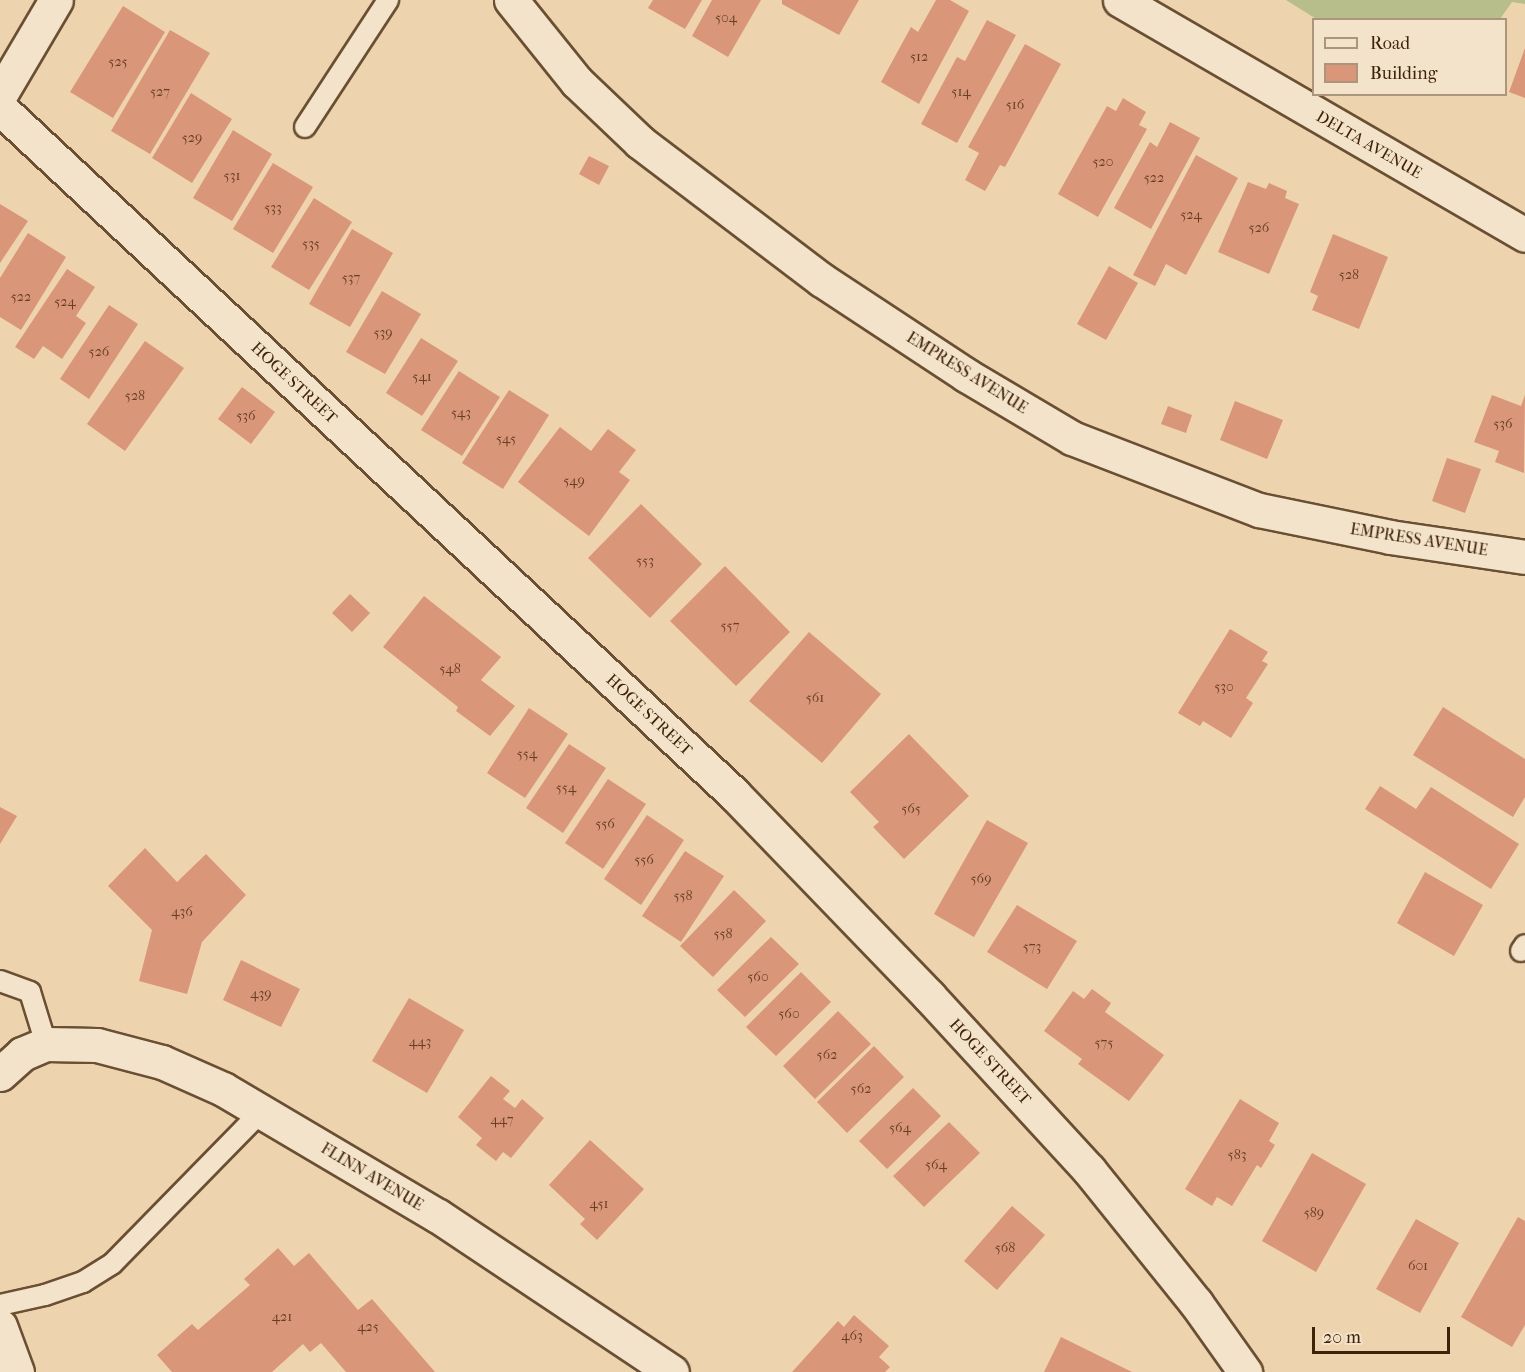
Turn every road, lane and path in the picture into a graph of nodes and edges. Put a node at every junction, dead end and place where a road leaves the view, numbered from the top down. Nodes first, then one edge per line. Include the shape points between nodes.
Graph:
1 (56, 0) edge
2 (388, 0) edge
3 (511, 0) edge
4 (1120, 0) edge
5 (0, 95) edge
6 (0, 108) edge
7 (305, 127) dead end
8 (1525, 235) edge
9 (1525, 557) edge
10 (0, 981) edge
11 (46, 1044) junction
12 (0, 1074) edge
13 (262, 1112) junction
14 (0, 1305) edge
15 (0, 1326) edge
16 (17, 1372) edge
17 (672, 1372) edge
18 (1245, 1372) edge

1 - 5 street
2 - 7 lane
3 - 9 street, EMPRESS AVENUE via 576,82 640,142 822,280 966,375 1072,438 1259,510 1390,537
4 - 8 street, DELTA AVENUE
6 - 18 street, HOGE STREET via 734,794 929,996 1089,1170 1196,1303
10 - 11 lane via 30,992
11 - 12 street via 22,1054
11 - 13 street, FLINN AVENUE via 97,1045 162,1062 224,1089
13 - 14 lane via 112,1264 83,1282
13 - 17 street, FLINN AVENUE via 438,1216
15 - 16 street

